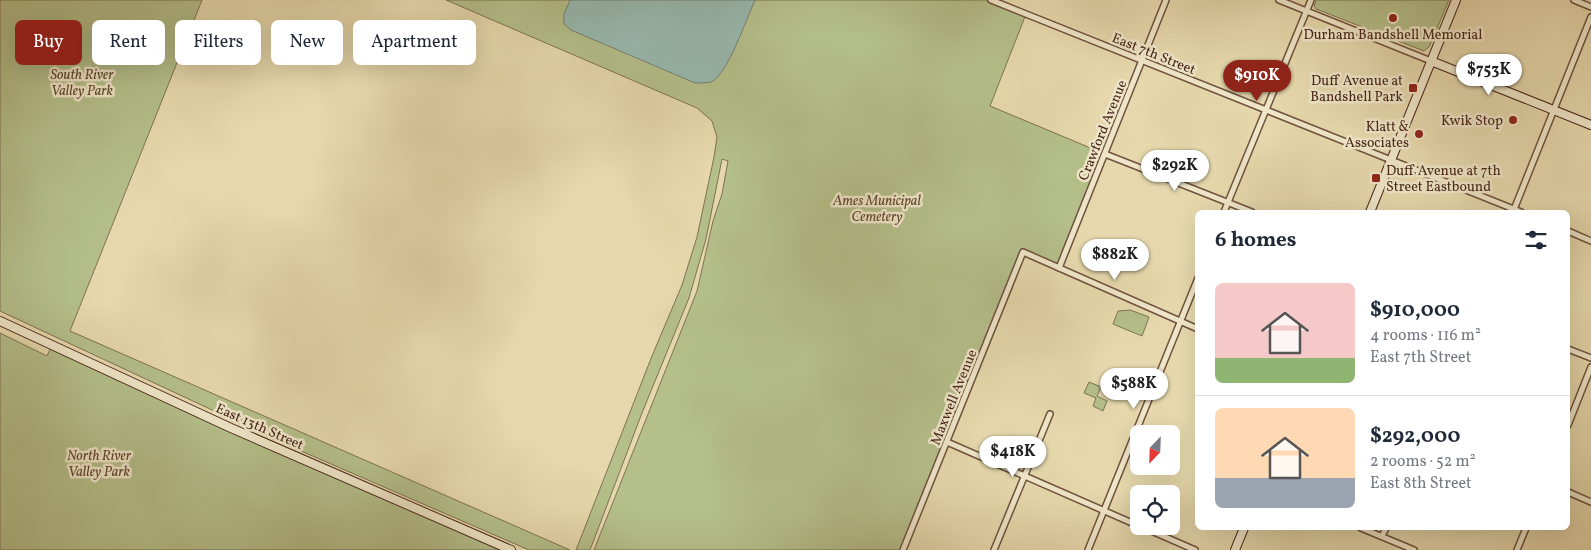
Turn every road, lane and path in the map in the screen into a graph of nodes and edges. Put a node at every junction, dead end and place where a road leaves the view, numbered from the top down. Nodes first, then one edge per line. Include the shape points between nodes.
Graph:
1 (991, 0) edge
2 (1166, 0) edge
3 (1280, 0) edge
4 (1311, 0) edge
5 (1456, 0) edge
6 (1574, 0) edge
7 (1591, 7) edge
8 (1307, 11) junction
9 (1591, 17) edge
10 (1142, 61) junction
11 (1432, 61) junction
12 (1265, 110) junction
13 (1554, 110) junction
14 (1591, 124) edge
15 (1105, 154) junction
16 (1391, 161) junction
17 (1228, 203) junction
18 (1225, 210) edge
19 (1247, 210) edge
20 (1371, 210) edge
21 (1511, 210) edge
22 (1513, 210) edge
23 (1570, 232) edge
24 (1591, 241) edge
25 (1059, 268) junction
26 (1195, 285) edge
27 (0, 321) edge
28 (1180, 321) junction
29 (1195, 328) edge
30 (1570, 350) edge
31 (1591, 358) edge
32 (1591, 367) edge
33 (1050, 414) dead end
34 (1570, 420) edge
35 (947, 442) junction
36 (1024, 476) junction
37 (1570, 493) edge
38 (1591, 502) edge
39 (1104, 510) junction
40 (1130, 522) edge
41 (1243, 530) edge
42 (1366, 530) edge
43 (1385, 530) edge
44 (1525, 530) edge
45 (1160, 535) edge
46 (1382, 536) junction
47 (511, 550) edge
48 (903, 550) edge
49 (994, 550) edge
50 (1088, 550) edge
51 (1194, 550) edge
52 (1235, 550) edge
53 (1414, 550) edge
54 (1517, 550) edge

1 - 10 street, East 7th Street
2 - 10 street, Crawford Avenue
3 - 8 street
4 - 8 street
5 - 11 main road
6 - 7 street
8 - 11 street
8 - 12 street
9 - 13 street
10 - 12 street, East 7th Street
10 - 15 street, Crawford Avenue
11 - 13 main road
11 - 16 main road
12 - 16 street, East 7th Street
12 - 17 street
13 - 14 main road
13 - 22 street
15 - 17 street
15 - 25 street, Crawford Avenue
16 - 20 main road
16 - 21 street, East 7th Street
17 - 18 street
17 - 19 street
23 - 24 street
25 - 28 street
25 - 35 street, Maxwell Avenue via 1023,252
26 - 28 street
27 - 47 main road, East 13th Street via 231,428
28 - 29 street
28 - 39 street
30 - 31 street
32 - 34 street
33 - 36 street
35 - 36 street
35 - 48 street, Maxwell Avenue
36 - 39 street
36 - 49 street
37 - 38 street
39 - 40 street
39 - 50 street
41 - 52 main road
42 - 46 street
43 - 46 street
44 - 54 street
45 - 51 street
46 - 53 street

